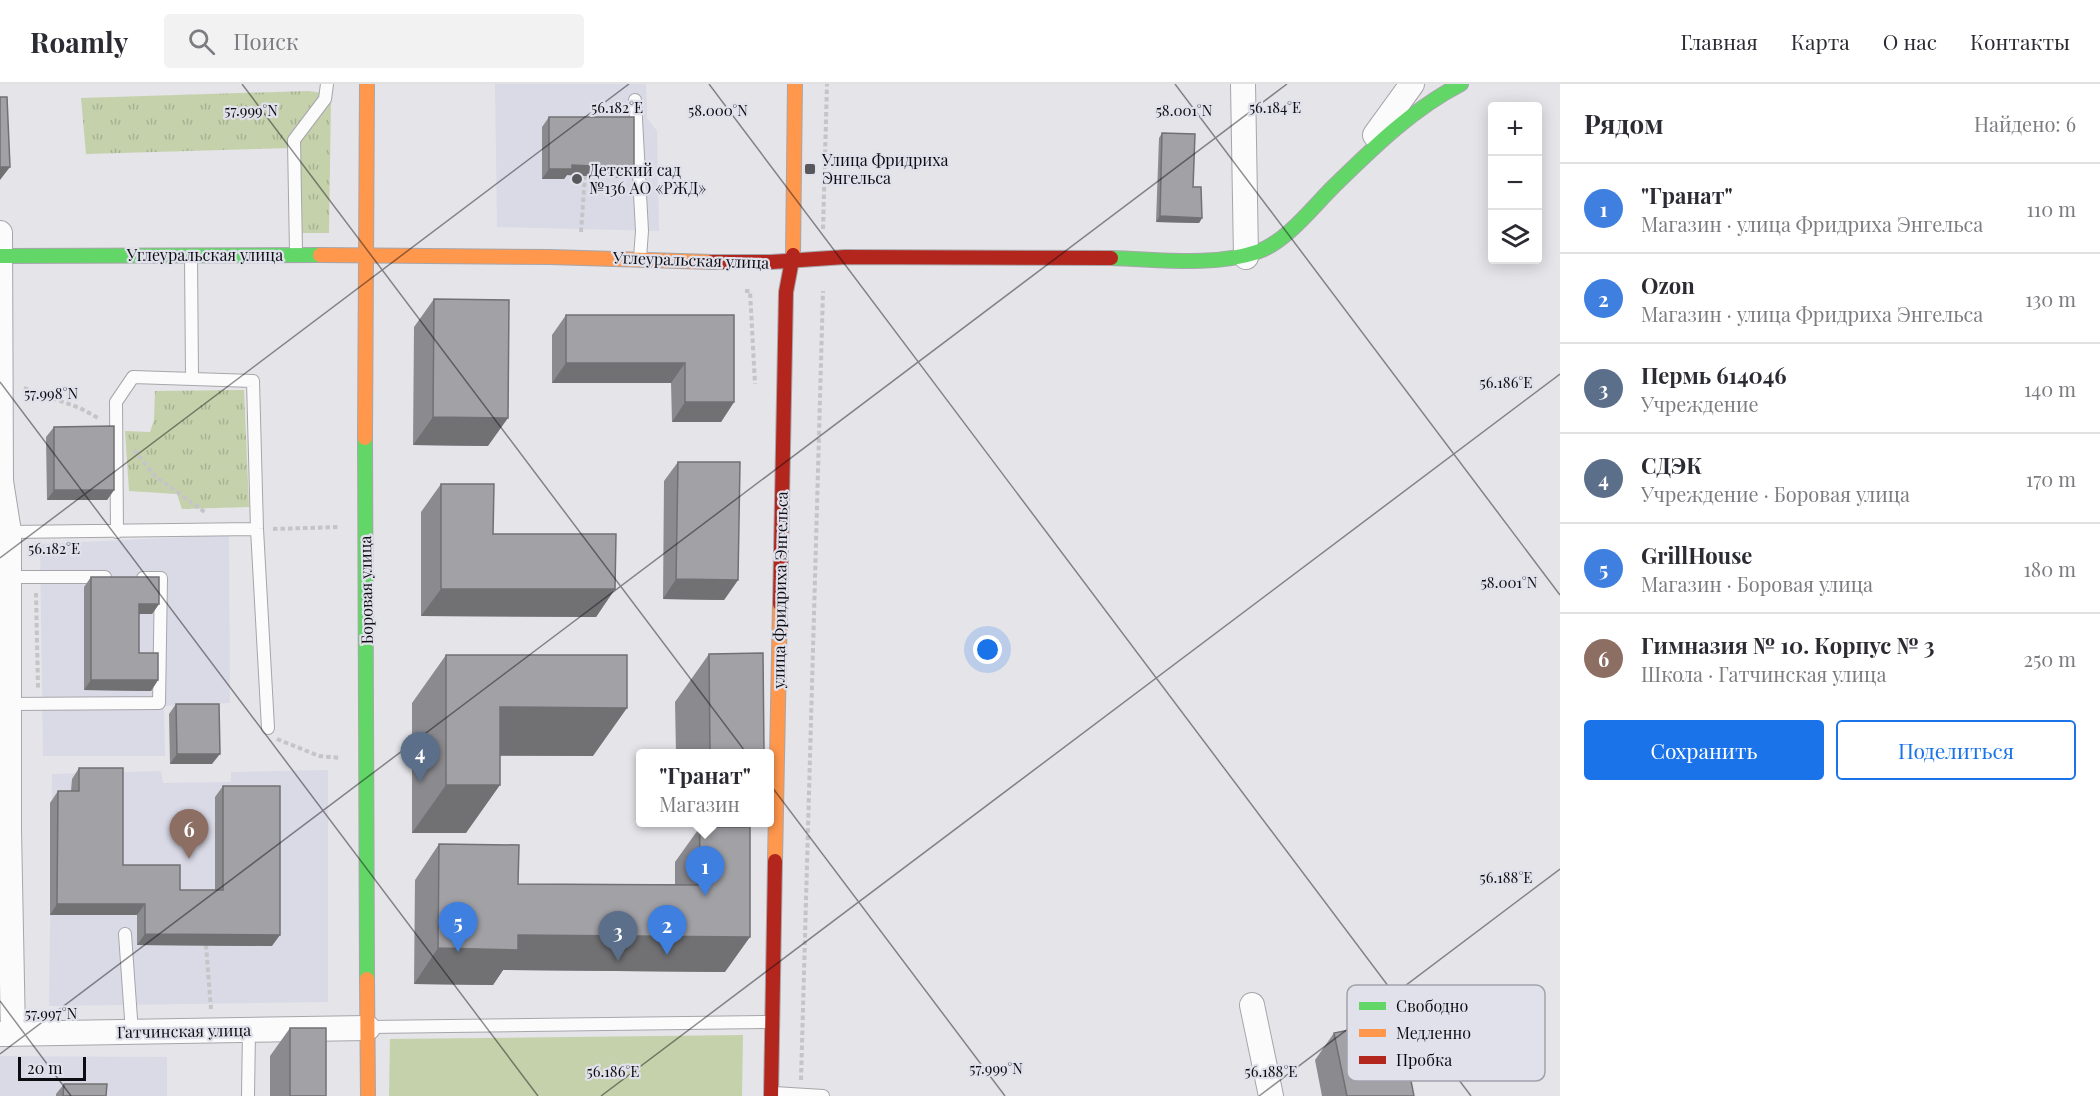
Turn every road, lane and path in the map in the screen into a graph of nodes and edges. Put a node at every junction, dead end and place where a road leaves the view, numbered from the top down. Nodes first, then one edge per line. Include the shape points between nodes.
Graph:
1 (327, 84) edge
2 (367, 84) edge
3 (795, 84) edge
4 (828, 84) edge
5 (1243, 84) edge
6 (1412, 84) edge
7 (1461, 84) edge
8 (635, 100) dead end
9 (1349, 172) junction
10 (585, 175) edge
11 (0, 233) edge
12 (823, 236) dead end
13 (581, 242) dead end
14 (296, 254) junction
15 (368, 254) junction
16 (191, 255) junction
17 (0, 256) edge
18 (1246, 257) junction
19 (640, 258) junction
20 (793, 263) junction
21 (823, 291) dead end
22 (192, 377) junction
23 (0, 481) edge
24 (343, 527) dead end
25 (257, 529) junction
26 (9, 532) junction
27 (117, 532) junction
28 (9, 577) junction
29 (36, 577) junction
30 (9, 704) junction
31 (38, 704) junction
32 (268, 728) joint
33 (345, 758) dead end
34 (4, 830) edge
35 (125, 934) dead end
36 (206, 945) edge
37 (1252, 1005) dead end
38 (212, 1018) dead end
39 (772, 1022) junction
40 (368, 1028) junction
41 (249, 1030) junction
42 (132, 1033) junction
43 (7, 1034) edge
44 (771, 1094) edge
45 (801, 1095) edge
46 (248, 1096) edge
47 (368, 1096) edge
48 (823, 1096) edge
49 (1270, 1096) edge

1 - 14 lane via 325,99 294,140
2 - 15 street, Боровая улица
3 - 20 street, улица Фридриха Энгельса
4 - 12 path
5 - 18 street
6 - 9 street
7 - 9 street, Углеуральская улица via 1427,102
8 - 19 lane
9 - 18 street, Углеуральская улица via 1285,234
10 - 13 path
11 - 17 street
14 - 15 street, Углеуральская улица
14 - 16 street, Углеуральская улица
15 - 19 street, Углеуральская улица
15 - 40 street, Боровая улица
16 - 17 street, Углеуральская улица
16 - 22 lane
17 - 23 street
18 - 20 street, Углеуральская улица via 845,257
19 - 20 street, Углеуральская улица
20 - 39 street, улица Фридриха Энгельса via 786,292
21 - 45 path
22 - 25 lane via 253,381
22 - 27 lane via 134,377 116,402
23 - 26 street
24 - 25 path
25 - 27 lane
25 - 32 lane
26 - 27 lane
26 - 28 street
28 - 29 lane
28 - 30 street
29 - 31 path
29 - 31 lane via 161,578 159,703
30 - 31 lane
30 - 34 street
32 - 33 path via 280,741 319,756
34 - 43 street
35 - 42 lane
36 - 38 path
37 - 49 street
39 - 40 lane
39 - 44 street, улица Фридриха Энгельса
40 - 41 street, Гатчинская улица
40 - 47 street, Боровая улица
41 - 42 street, Гатчинская улица
41 - 46 lane
42 - 43 street, Гатчинская улица
44 - 45 lane
45 - 48 lane

